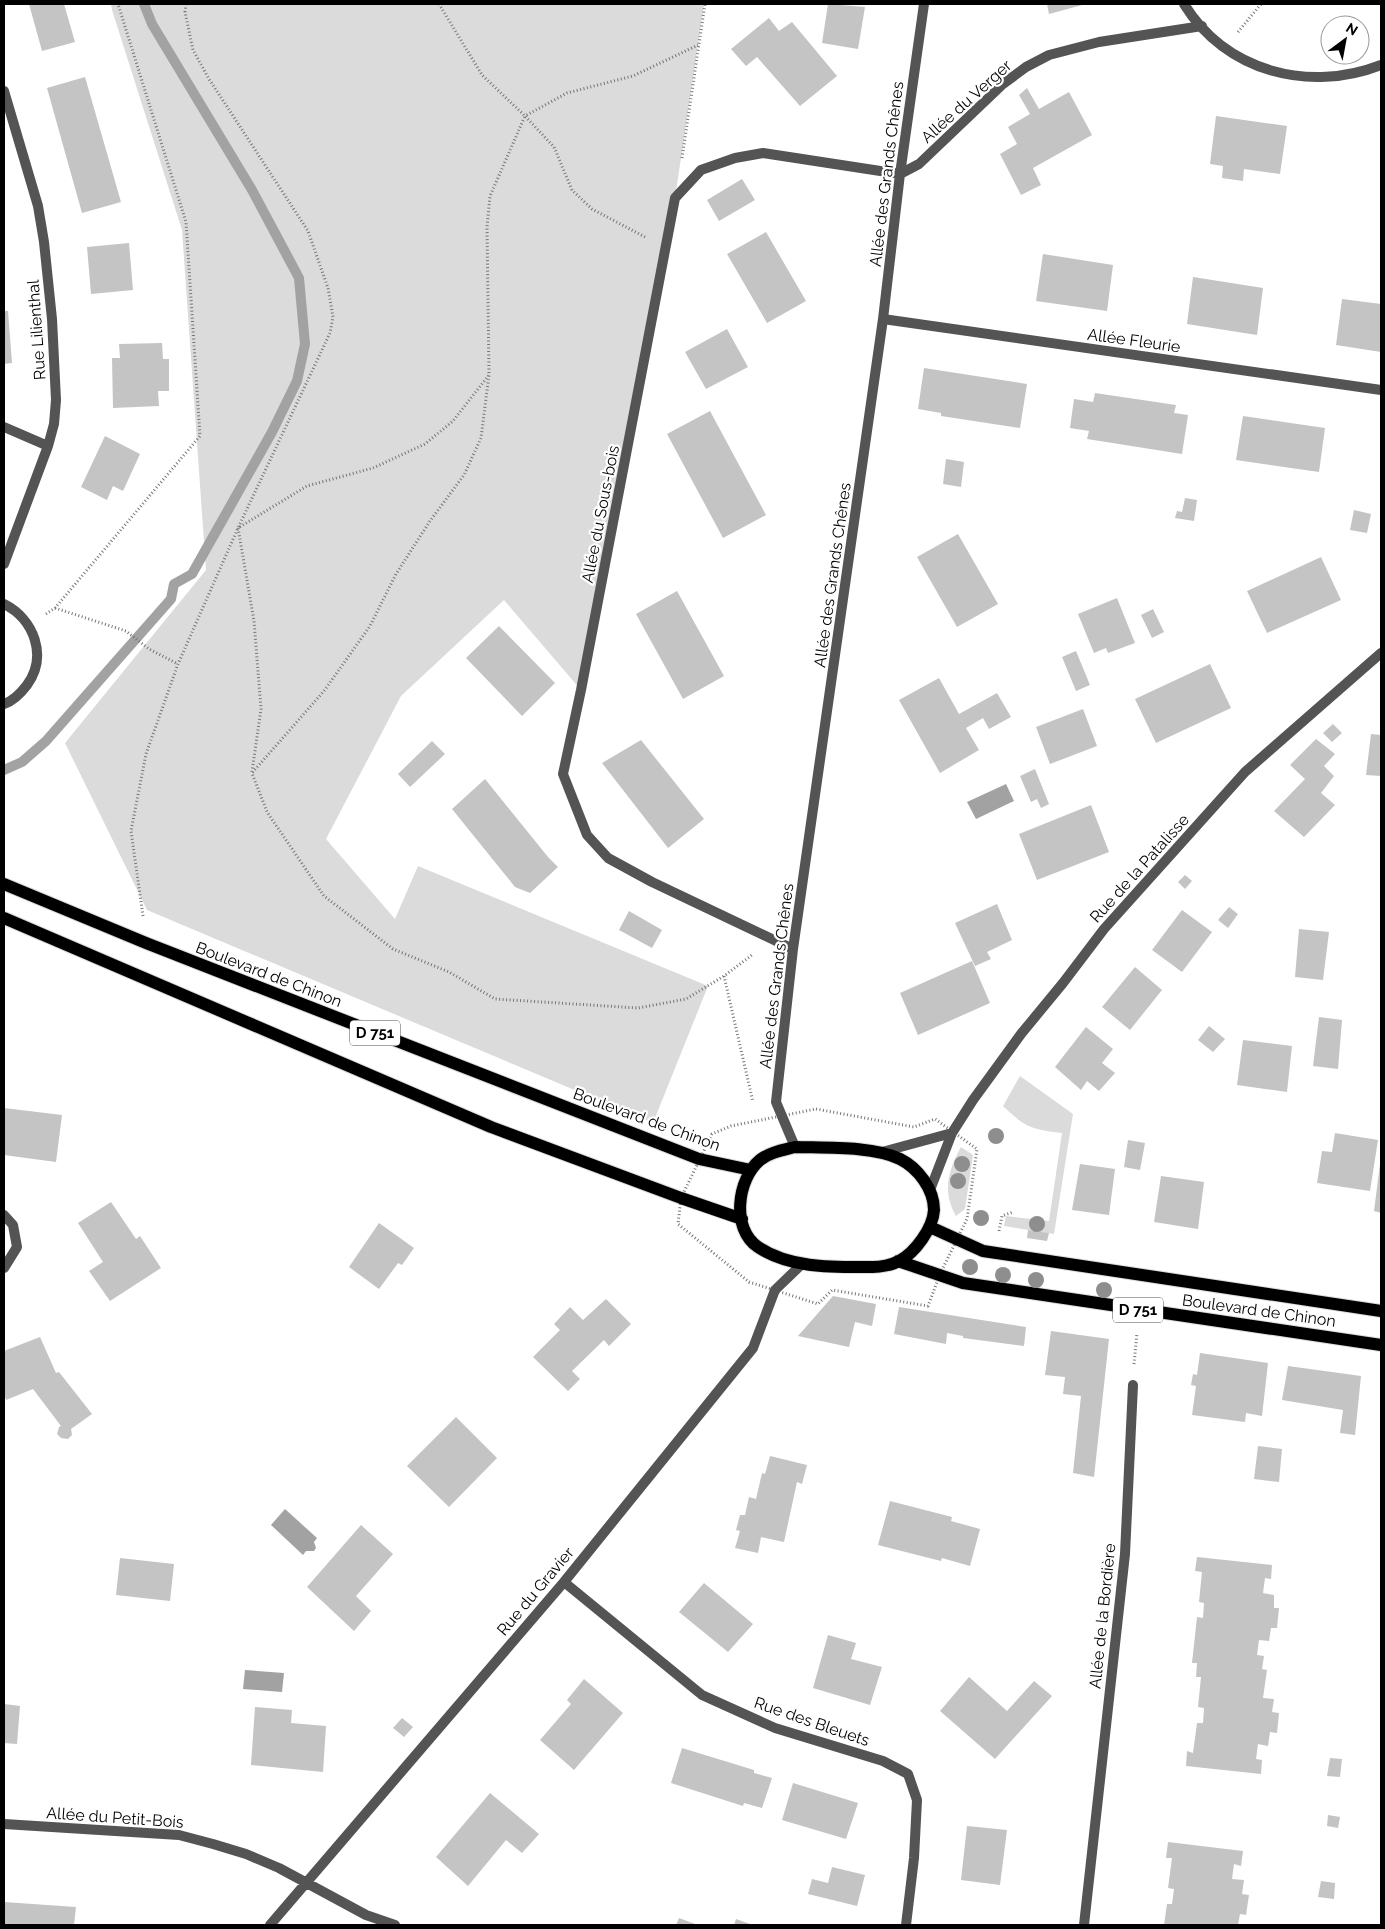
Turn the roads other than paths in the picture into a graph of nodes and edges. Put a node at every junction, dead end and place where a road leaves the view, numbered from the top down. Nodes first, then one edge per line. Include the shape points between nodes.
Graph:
1 (924, 4) edge
2 (1184, 4) edge
3 (1202, 26) junction
4 (1381, 65) edge
5 (4, 91) edge
6 (900, 174) junction
7 (883, 319) junction
8 (1381, 390) edge
9 (4, 427) edge
10 (48, 446) junction
11 (4, 564) edge
12 (4, 604) edge
13 (1381, 653) edge
14 (4, 704) edge
15 (4, 884) edge
16 (4, 918) edge
17 (793, 949) junction
18 (952, 1133) junction
19 (795, 1147) junction
20 (882, 1152) junction
21 (751, 1170) junction
22 (930, 1190) junction
23 (4, 1215) edge
24 (742, 1219) junction
25 (930, 1227) junction
26 (898, 1262) junction
27 (802, 1264) junction
28 (4, 1268) edge
29 (1381, 1311) edge
30 (1381, 1344) edge
31 (1133, 1385) road end
32 (564, 1582) junction
33 (4, 1824) edge
34 (305, 1884) junction
35 (270, 1925) edge
36 (396, 1925) edge
37 (906, 1925) edge
38 (1084, 1925) edge

1 - 6 street, Allée des Grands Chênes
2 - 3 street
3 - 4 street via 1245,60 1289,75 1336,77
3 - 6 street, Allée du Verger via 1099,42 1049,55 1003,84 919,164
5 - 10 street, Rue Lilienthal via 38,206 44,242 56,400
6 - 7 street, Allée des Grands Chênes
6 - 17 street, Allée du Sous-bois via 763,153 701,170 676,198 563,774 587,835 608,858
7 - 8 street, Allée Fleurie
7 - 17 street, Allée des Grands Chênes
9 - 10 street
10 - 11 street, Rue Lilienthal
12 - 14 street via 19,613 29,625 36,642 37,660 32,678 22,693
13 - 18 street, Rue de la Patalisse via 1245,772 1104,929 1021,1034
15 - 21 main road, Boulevard de Chinon / D 751 via 146,943 699,1159
16 - 24 main road, D 751 via 491,1127
17 - 19 street, Allée des Grands Chênes via 776,1102
18 - 20 street
18 - 22 street, Rue de la Patalisse
19 - 20 main road
19 - 21 main road via 772,1153
20 - 22 main road via 915,1169
21 - 24 main road via 743,1188
22 - 25 main road via 934,1210
23 - 28 street via 13,1225 18,1247
24 - 27 main road via 747,1235 757,1247
25 - 26 main road via 917,1246
25 - 29 main road, Boulevard de Chinon / D 751 via 983,1251
26 - 27 main road via 875,1267
26 - 30 main road, Boulevard de Chinon / D 751 via 963,1283
27 - 32 street, Rue du Gravier via 775,1290 753,1348
31 - 38 street, Allée de la Bordière via 1125,1554
32 - 34 street, Rue du Gravier
32 - 37 street, Rue des Bleuets via 702,1695 775,1728 883,1761 908,1774 917,1800
33 - 34 street, Allée du Petit-Bois via 179,1835 246,1854
34 - 35 street, Rue du Gravier
34 - 36 street

